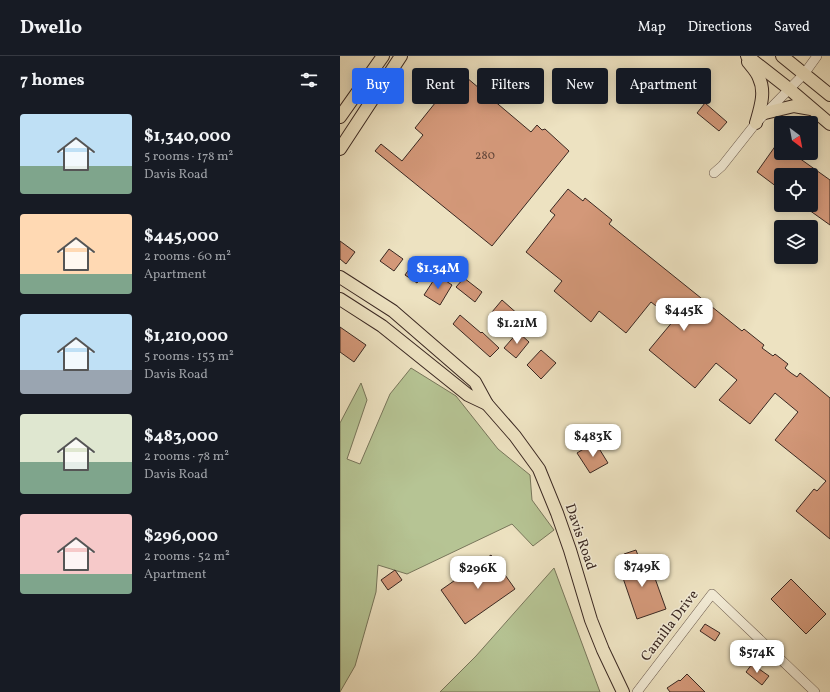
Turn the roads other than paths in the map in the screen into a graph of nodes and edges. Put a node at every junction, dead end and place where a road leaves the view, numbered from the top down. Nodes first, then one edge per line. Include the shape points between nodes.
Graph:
1 (383, 56) edge
2 (401, 56) edge
3 (745, 56) edge
4 (782, 56) edge
5 (817, 56) edge
6 (804, 74) junction
7 (788, 88) junction
8 (830, 95) edge
9 (812, 109) junction
10 (765, 113) junction
11 (340, 117) edge
12 (756, 123) junction
13 (830, 124) edge
14 (340, 149) edge
15 (714, 173) dead end
16 (340, 277) edge
17 (340, 299) edge
18 (488, 404) junction
19 (623, 692) edge
20 (637, 692) edge
21 (815, 692) edge

1 - 11 main road
2 - 14 main road
3 - 7 main road
3 - 12 main road via 762,85 762,102
4 - 6 main road
5 - 6 street
6 - 7 street
6 - 8 main road
7 - 9 main road
7 - 10 street
9 - 10 main road via 794,106
9 - 13 main road
10 - 12 street
12 - 15 street
16 - 18 main road, Davis Road via 393,311 475,382
17 - 18 main road, Davis Road via 382,326 468,395
18 - 19 main road, Davis Road via 516,436 539,470 562,528 594,628
20 - 21 street, Camilla Drive via 712,594

